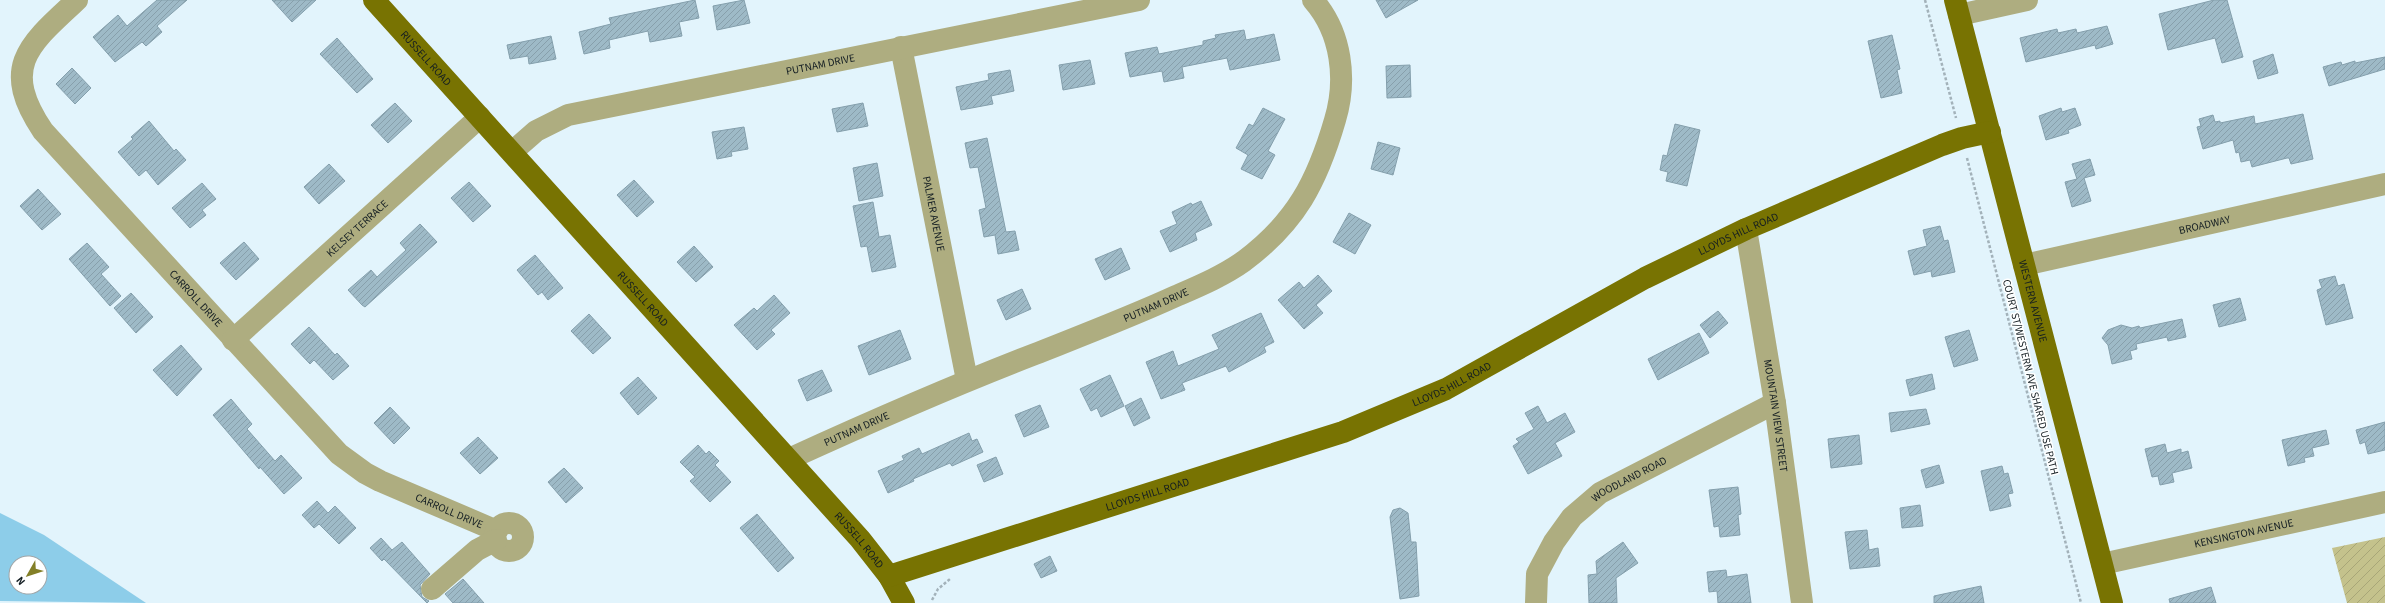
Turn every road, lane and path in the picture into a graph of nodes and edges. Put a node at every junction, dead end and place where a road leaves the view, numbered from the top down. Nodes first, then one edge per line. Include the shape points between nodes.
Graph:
1 (77, 0) edge
2 (374, 0) edge
3 (1139, 0) edge
4 (1313, 0) edge
5 (1925, 0) edge
6 (2027, 0) edge
7 (1957, 7) edge
8 (901, 47) junction
9 (1954, 111) dead end
10 (480, 117) junction
11 (1990, 132) junction
12 (512, 152) junction
13 (1966, 154) dead end
14 (2385, 184) edge
15 (1746, 228) junction
16 (2024, 265) junction
17 (233, 340) junction
18 (967, 380) junction
19 (1775, 403) junction
20 (789, 459) junction
21 (2385, 502) edge
22 (2102, 564) junction
23 (889, 576) junction
24 (432, 589) dead end
25 (904, 603) edge
26 (1536, 603) edge
27 (1802, 603) edge
28 (2081, 603) edge
29 (2112, 603) edge

1 - 17 street, CARROLL DRIVE via 39,34 23,54 18,80 24,103 60,152
2 - 10 main road, RUSSELL ROAD
3 - 8 street, PUTNAM DRIVE
4 - 18 street, PUTNAM DRIVE via 1325,17 1336,45 1342,66 1342,91 1338,113 1319,172 1305,197 1280,228 1242,262 1210,281 1116,323
5 - 9 path
6 - 7 street
7 - 11 main road, WESTERN AVENUE
8 - 12 street, PUTNAM DRIVE via 568,115 536,131
8 - 18 street, PALMER AVENUE
10 - 12 main road, RUSSELL ROAD
10 - 17 street, KELSEY TERRACE
11 - 15 main road, LLOYDS HILL ROAD via 1962,138 1928,150
11 - 16 main road, WESTERN AVENUE
12 - 20 main road, RUSSELL ROAD
13 - 28 path, COURT ST/WESTERN AVE SHARED USE PATH
14 - 16 street, BROADWAY
15 - 19 street, MOUNTAIN VIEW STREET
15 - 23 main road, LLOYDS HILL ROAD via 1645,278 1446,389 1396,411 1344,432
16 - 22 main road, WESTERN AVENUE
17 - 24 street, CARROLL DRIVE via 327,442 352,464 380,481 496,536
18 - 20 street, PUTNAM DRIVE
19 - 26 street, WOODLAND ROAD via 1600,493 1572,517 1554,542 1538,574
19 - 27 street, MOUNTAIN VIEW STREET
20 - 23 main road, RUSSELL ROAD
21 - 22 street, KENSINGTON AVENUE
22 - 29 main road, WESTERN AVENUE
23 - 25 main road, RUSSELL ROAD

